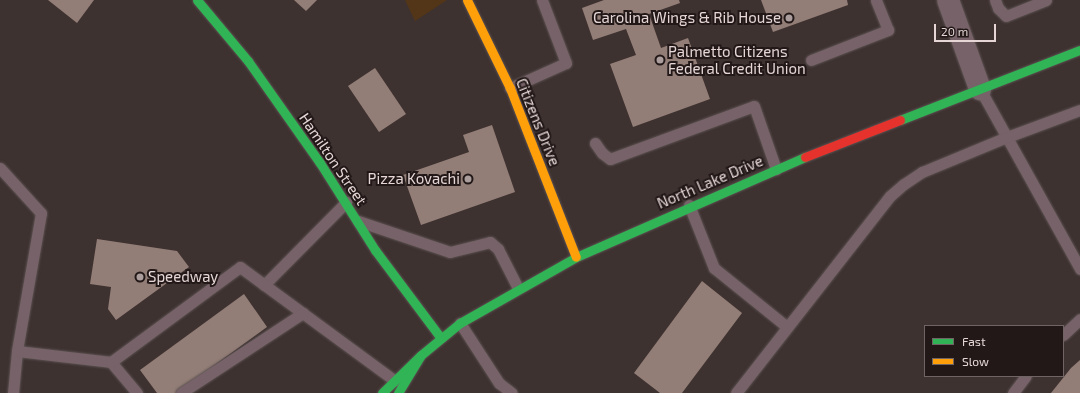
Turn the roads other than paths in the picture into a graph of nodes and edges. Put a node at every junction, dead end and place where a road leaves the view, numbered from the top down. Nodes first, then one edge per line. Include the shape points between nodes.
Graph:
1 (197, 0) edge
2 (467, 0) edge
3 (542, 0) edge
4 (876, 0) edge
5 (948, 0) edge
6 (995, 0) edge
7 (1046, 0) edge
8 (1080, 50) edge
9 (811, 60) dead end
10 (510, 88) junction
11 (980, 89) junction
12 (1080, 110) edge
13 (1007, 137) junction
14 (595, 143) dead end
15 (0, 168) edge
16 (776, 169) junction
17 (346, 202) junction
18 (689, 205) junction
19 (357, 220) junction
20 (576, 257) junction
21 (1080, 269) edge
22 (264, 285) junction
23 (518, 288) junction
24 (303, 313) junction
25 (1080, 319) edge
26 (460, 323) junction
27 (787, 327) junction
28 (1064, 334) edge
29 (440, 337) junction
30 (17, 351) junction
31 (421, 355) junction
32 (111, 362) junction
33 (1025, 377) edge
34 (395, 381) junction
35 (13, 393) edge
36 (136, 393) edge
37 (181, 393) edge
38 (382, 393) edge
39 (398, 393) edge
40 (512, 393) edge
41 (736, 393) edge
42 (1013, 393) edge

1 - 17 main road, Hamilton Street via 248,61
2 - 10 main road, Citizens Drive
3 - 10 lane via 566,63
4 - 9 lane via 888,30
5 - 11 street
6 - 7 lane via 998,8 1006,16
8 - 11 main road, North Lake Drive
10 - 20 main road, Citizens Drive
11 - 13 lane
11 - 16 main road, North Lake Drive
12 - 13 lane
13 - 21 lane
13 - 27 lane via 922,172 890,196
14 - 16 lane via 610,159 754,106
15 - 30 lane via 41,213
16 - 18 main road, North Lake Drive
17 - 19 main road, Hamilton Street
17 - 22 lane
18 - 20 main road, North Lake Drive
18 - 27 lane via 714,268
19 - 23 lane via 450,252 490,242 498,249
19 - 29 main road, Hamilton Street via 375,250
20 - 23 main road, North Lake Drive
22 - 24 lane
22 - 32 lane via 240,267
23 - 26 main road, North Lake Drive
24 - 34 lane
24 - 37 lane
25 - 28 lane
26 - 29 main road, North Lake Drive
26 - 40 lane via 499,383
27 - 41 lane
29 - 31 main road, North Lake Drive
30 - 32 lane
30 - 35 lane
31 - 34 main road, North Lake Drive
31 - 39 main road
32 - 36 lane
33 - 42 lane
34 - 38 main road, North Lake Drive

